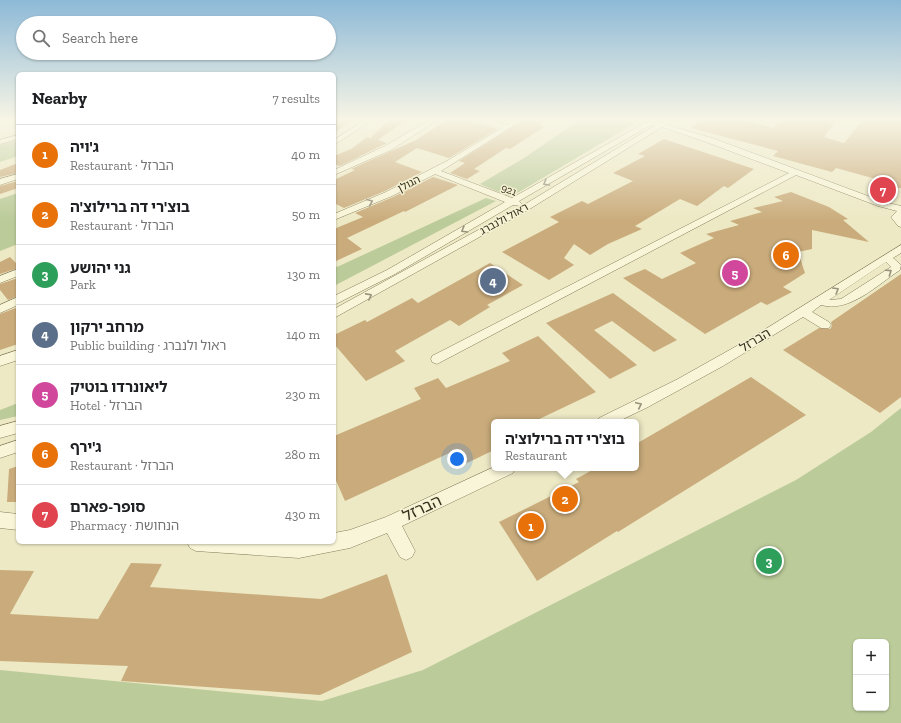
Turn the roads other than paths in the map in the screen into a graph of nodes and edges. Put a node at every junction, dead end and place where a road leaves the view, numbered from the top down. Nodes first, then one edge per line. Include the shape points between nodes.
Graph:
1 (378, 153) edge
2 (465, 153) edge
3 (598, 153) edge
4 (614, 153) edge
5 (737, 153) edge
6 (742, 153) edge
7 (769, 165) junction
8 (592, 168) junction
9 (760, 169) dead end
10 (434, 171) junction
11 (336, 172) edge
12 (603, 172) dead end
13 (793, 174) junction
14 (16, 177) edge
15 (0, 182) edge
16 (512, 203) junction
17 (528, 209) junction
18 (336, 210) edge
19 (344, 213) junction
20 (336, 216) edge
21 (900, 216) edge
22 (901, 248) edge
23 (16, 273) edge
24 (0, 280) edge
25 (336, 300) edge
26 (16, 302) edge
27 (0, 309) edge
28 (802, 311) junction
29 (336, 313) edge
30 (825, 325) dead end
31 (16, 356) edge
32 (437, 359) dead end
33 (0, 361) edge
34 (610, 419) edge
35 (16, 428) edge
36 (0, 432) edge
37 (16, 447) edge
38 (0, 452) edge
39 (501, 471) edge
40 (0, 520) edge
41 (16, 522) edge
42 (391, 523) junction
43 (336, 541) edge
44 (225, 544) edge
45 (323, 544) edge
46 (406, 551) dead end

1 - 11 street
2 - 10 street, הגולן
3 -> 16 street, ראול ולנברג
4 - 8 street, ראול ולנברג
5 - 7 street
6 - 21 street via 881,204
7 - 9 street
7 - 13 street
8 - 12 street
8 - 17 street, ראול ולנברג via 546,195 544,203
10 - 16 street, 921
19 -> 10 street, הגולן
13 - 21 street
13 - 32 street
14 - 15 street
16 - 17 street, 921
16 -> 25 street, ראול ולנברג via 391,272
29 -> 17 street, ראול ולנברג
18 - 19 street
19 - 20 street, הגולן
28 -> 22 street, הברזל via 818,301 834,304 844,302 896,268 896,265 887,258
23 - 24 street
26 - 27 street
28 - 30 street
34 -> 28 street, הברזל via 712,366
31 - 33 street
35 - 36 street
37 - 38 street
39 - 42 street, הברזל
40 - 41 street
42 - 43 street, הברזל via 350,539
42 - 46 street
44 - 45 street, הברזל via 299,549

